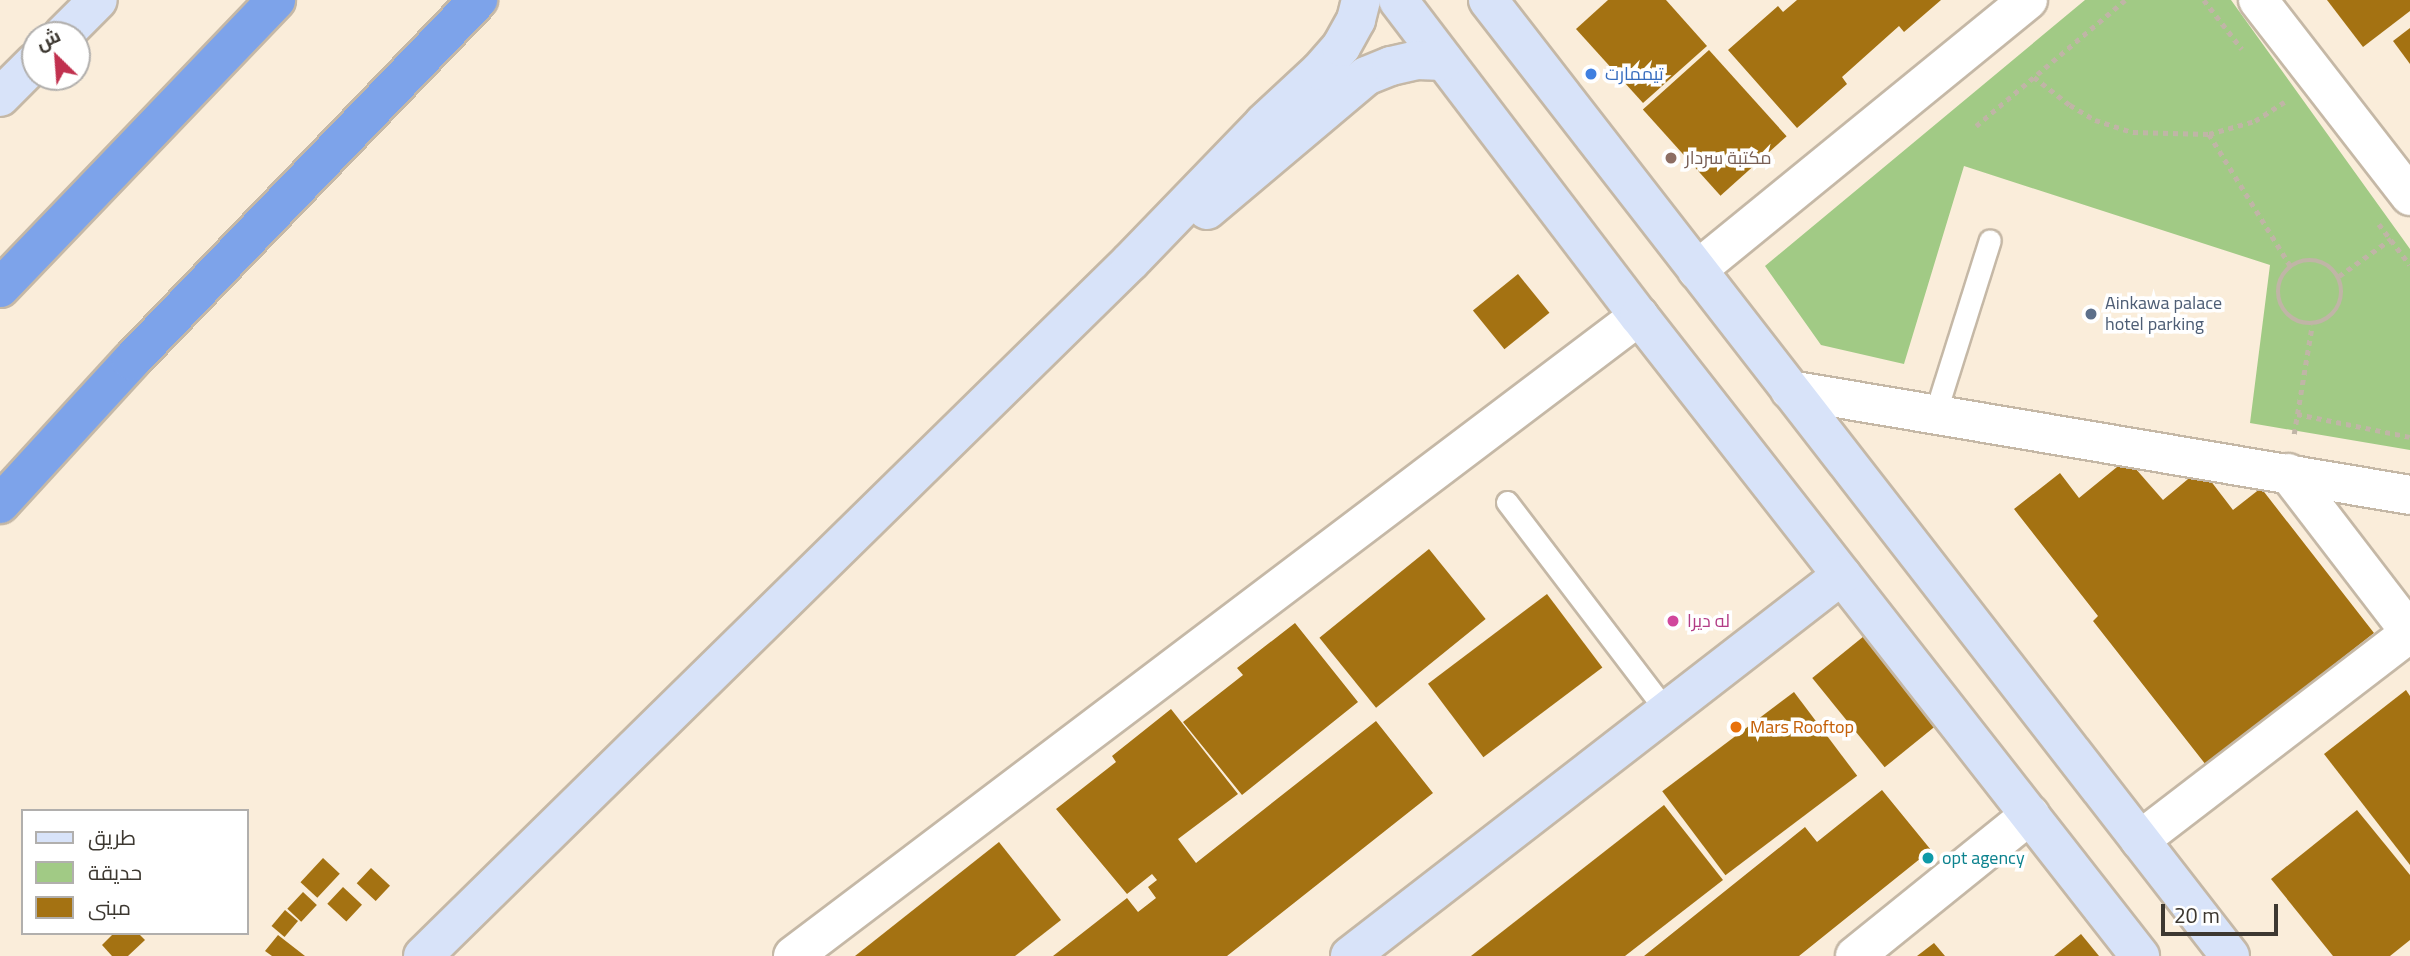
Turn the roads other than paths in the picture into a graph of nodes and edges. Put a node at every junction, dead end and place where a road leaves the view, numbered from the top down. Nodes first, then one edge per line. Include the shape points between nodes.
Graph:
1 (98, 0) edge
2 (276, 0) edge
3 (478, 0) edge
4 (1361, 0) edge
5 (1398, 0) edge
6 (2028, 0) edge
7 (2258, 0) edge
8 (1502, 5) edge
9 (77, 21) edge
10 (1444, 61) junction
11 (21, 76) edge
12 (0, 97) edge
13 (2410, 196) edge
14 (1990, 240) dead end
15 (1130, 262) junction
16 (1697, 270) junction
17 (0, 288) edge
18 (1639, 316) junction
19 (1790, 390) junction
20 (1935, 414) junction
21 (2288, 473) junction
22 (2410, 495) edge
23 (1507, 502) dead end
24 (0, 504) edge
25 (1842, 575) junction
26 (2410, 633) edge
27 (1666, 711) junction
28 (2030, 816) junction
29 (2140, 840) junction
30 (423, 956) edge
31 (793, 956) edge
32 (1350, 956) edge
33 (1855, 956) edge
34 (2140, 956) edge
35 (2230, 956) edge

1 - 9 street
2 - 17 highway
3 - 24 highway
4 - 15 street via 1341,47
5 - 10 street
6 - 16 street
7 - 13 street
8 - 16 street
10 - 15 street via 1417,60 1366,76 1212,206
10 - 18 street
11 - 12 street
14 - 20 lane
15 - 30 street
16 - 19 street
18 - 25 street
18 - 31 street
19 - 20 street
19 - 29 street
20 - 21 street
21 - 22 street
21 - 26 street
23 - 27 lane
25 - 27 street
25 - 28 street
26 - 29 street
27 - 32 street
28 - 33 street
28 - 34 street
29 - 35 street

